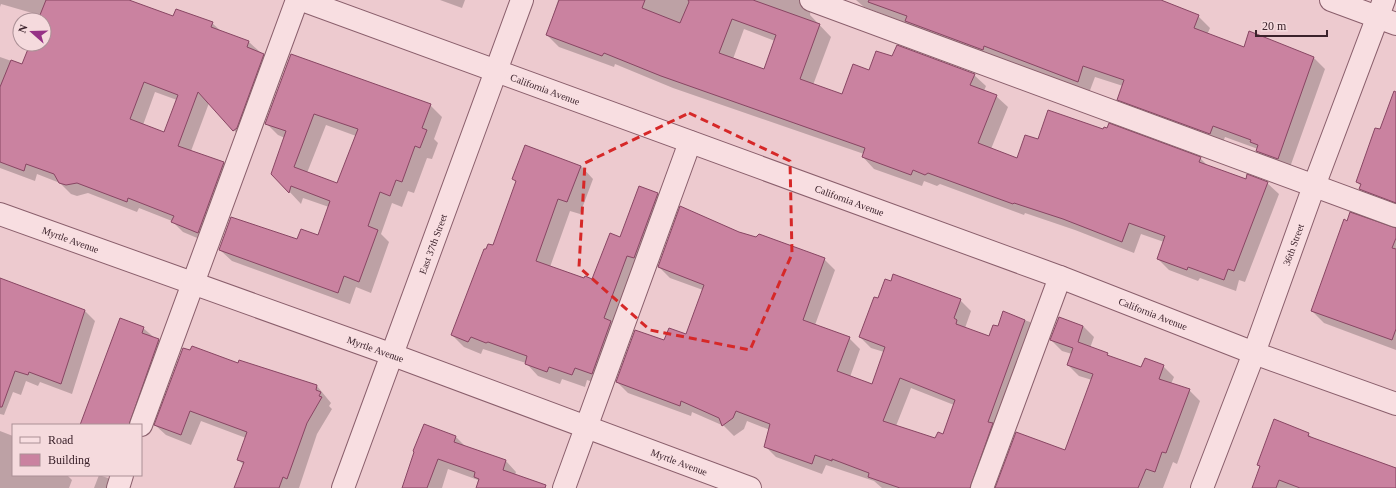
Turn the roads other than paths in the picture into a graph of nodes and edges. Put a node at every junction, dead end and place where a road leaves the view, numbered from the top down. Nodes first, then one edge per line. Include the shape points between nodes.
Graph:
1 (297, 0) edge
2 (302, 0) edge
3 (522, 0) edge
4 (811, 0) edge
5 (1331, 0) edge
6 (1386, 14) edge
7 (497, 72) junction
8 (690, 142) junction
9 (1314, 186) junction
10 (0, 214) edge
11 (1396, 216) edge
12 (1060, 277) junction
13 (194, 283) junction
14 (1254, 353) junction
15 (393, 355) junction
16 (1396, 404) edge
17 (141, 424) edge
18 (586, 427) junction
19 (122, 476) edge
20 (118, 488) edge
21 (343, 488) edge
22 (564, 488) edge
23 (750, 488) edge
24 (982, 488) edge
25 (1202, 488) edge

1 - 13 street
2 - 7 street, California Avenue
3 - 7 street, East 37th Street
4 - 9 street
5 - 6 street
6 - 9 street, 36th Street
7 - 8 street, California Avenue
7 - 15 street, East 37th Street
8 - 12 street, California Avenue
8 - 18 street
9 - 11 street
9 - 14 street, 36th Street
10 - 13 street, Myrtle Avenue
12 - 14 street, California Avenue
12 - 24 street
13 - 15 street, Myrtle Avenue
13 - 17 street
14 - 16 street, California Avenue
14 - 25 street, 36th Street
15 - 18 street, Myrtle Avenue
15 - 21 street, East 37th Street
18 - 22 street
18 - 23 street, Myrtle Avenue
19 - 20 street

